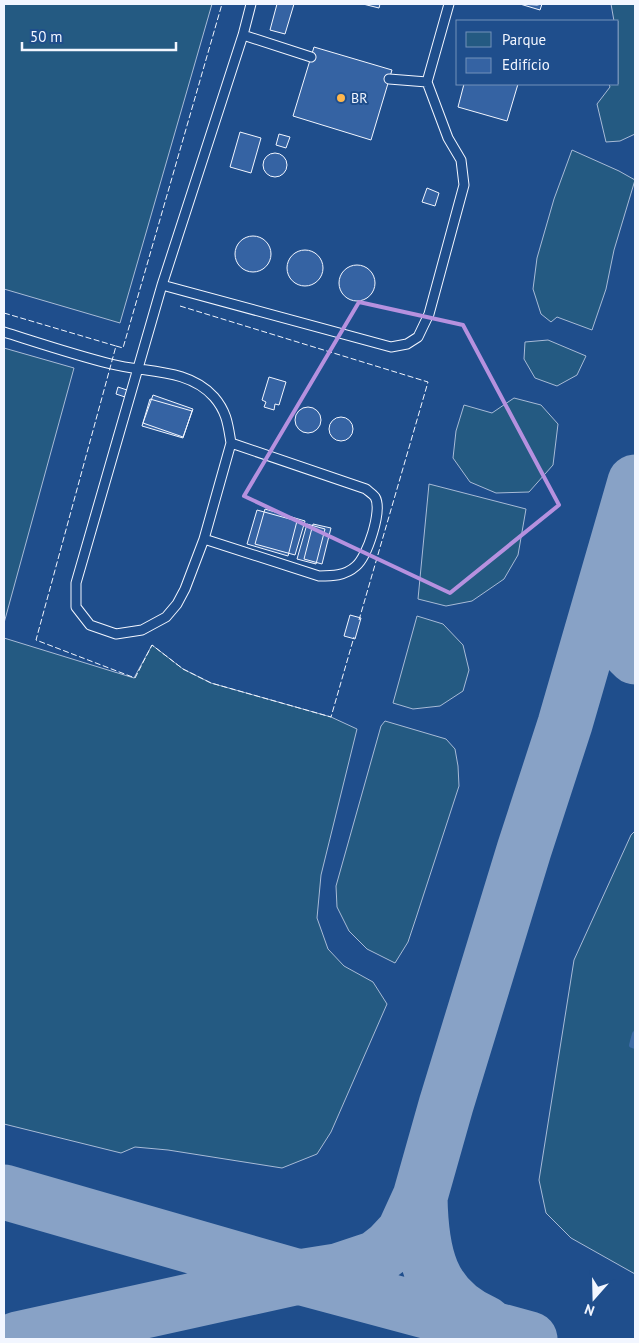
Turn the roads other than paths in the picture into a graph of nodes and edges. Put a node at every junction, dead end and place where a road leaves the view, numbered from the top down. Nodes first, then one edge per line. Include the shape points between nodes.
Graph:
1 (251, 4) edge
2 (449, 4) edge
3 (243, 35) junction
4 (310, 57) dead end
5 (389, 79) dead end
6 (427, 82) junction
7 (162, 285) junction
8 (4, 332) edge
9 (138, 370) junction
10 (231, 443) junction
11 (204, 539) junction

1 - 3 lane
2 - 6 lane
3 - 4 lane
3 - 7 lane
5 - 6 lane
6 - 7 lane via 460,160 464,185 428,314 418,337 407,344 391,347
7 - 9 lane
8 - 9 lane
9 - 10 lane via 169,372 193,381 214,396 225,412
9 - 11 lane via 76,583 76,607 90,625 107,631 116,634 142,630 166,617 177,604
10 - 11 lane
10 - 11 lane via 366,489 374,496 378,514 366,553 358,565 338,576 319,576

